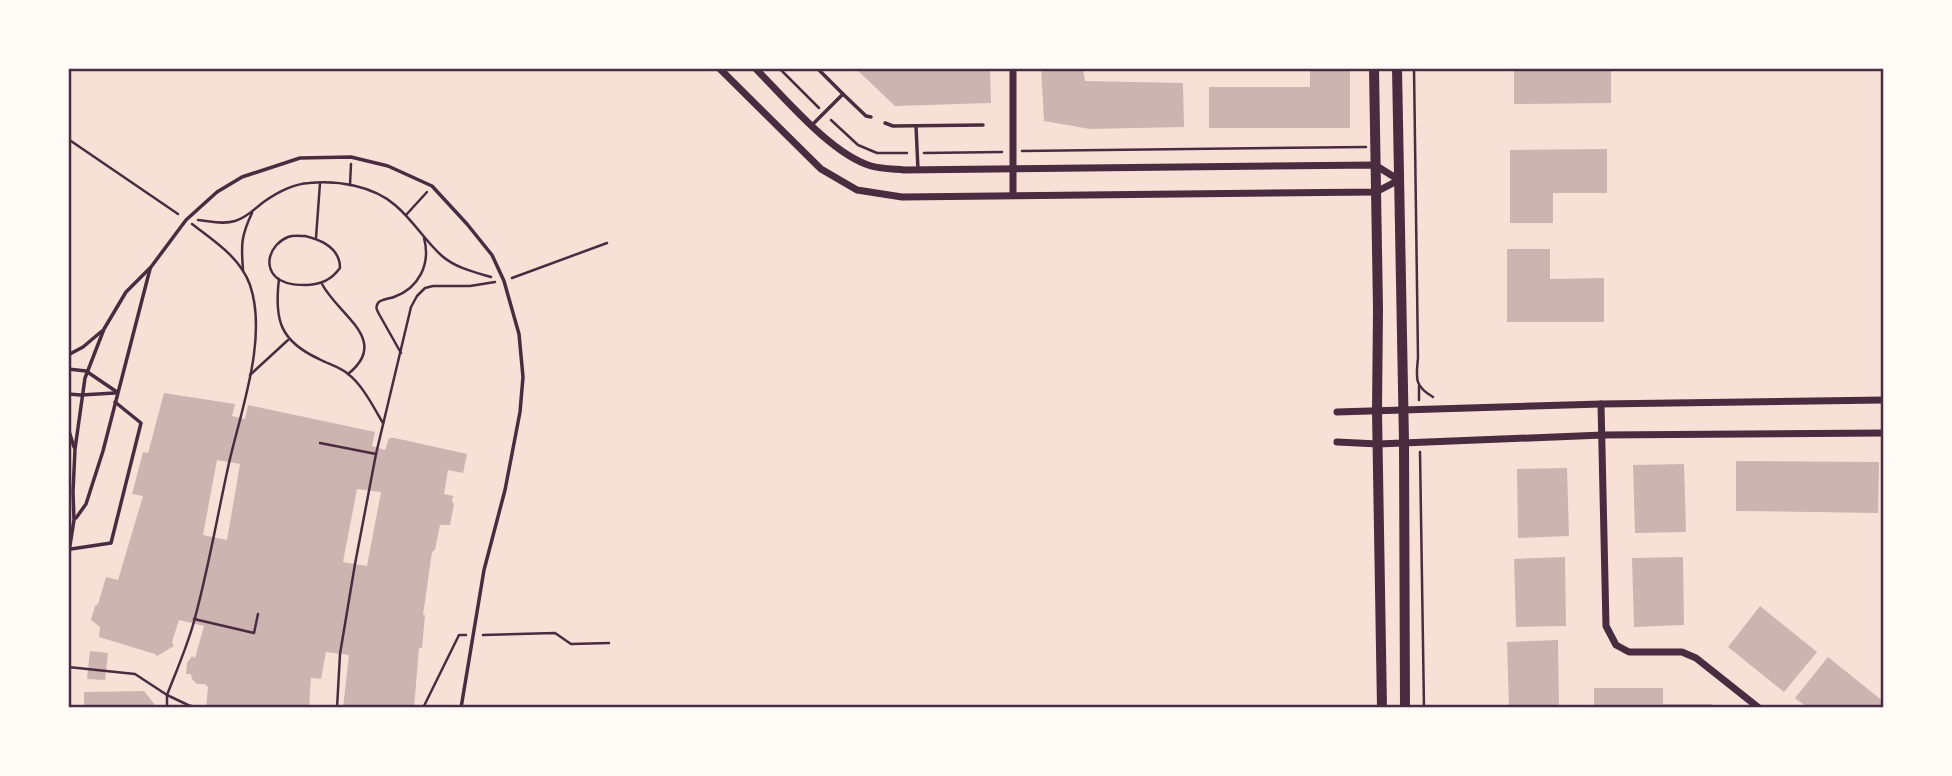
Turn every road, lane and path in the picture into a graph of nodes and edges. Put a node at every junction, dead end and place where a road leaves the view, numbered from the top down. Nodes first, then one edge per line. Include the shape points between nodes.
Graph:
1 (719, 68) edge
2 (755, 68) edge
3 (779, 68) edge
4 (817, 68) edge
5 (1013, 68) edge
6 (1374, 68) edge
7 (1397, 68) edge
8 (1414, 68) edge
9 (843, 94) junction
10 (824, 113) junction
11 (872, 117) dead end
12 (884, 123) dead end
13 (812, 125) junction
14 (983, 125) dead end
15 (916, 126) junction
16 (68, 139) edge
17 (1360, 148) dead end
18 (1026, 151) dead end
19 (1000, 152) dead end
20 (918, 153) junction
21 (351, 157) junction
22 (1376, 165) junction
23 (1014, 168) junction
24 (918, 170) junction
25 (1399, 180) junction
26 (320, 183) junction
27 (350, 185) junction
28 (432, 186) junction
29 (1376, 192) junction
30 (1013, 195) junction
31 (252, 213) junction
32 (405, 216) junction
33 (186, 219) junction
34 (423, 235) junction
35 (316, 238) junction
36 (607, 243) dead end
37 (151, 267) junction
38 (244, 273) junction
39 (279, 279) junction
40 (504, 281) junction
41 (322, 284) junction
42 (104, 329) junction
43 (288, 340) junction
44 (401, 353) junction
45 (68, 355) edge
46 (68, 369) edge
47 (86, 371) junction
48 (348, 374) junction
49 (249, 376) junction
50 (117, 392) junction
51 (68, 394) edge
52 (81, 395) junction
53 (1884, 400) edge
54 (115, 401) junction
55 (1601, 404) junction
56 (1403, 410) junction
57 (1418, 410) junction
58 (1377, 411) junction
59 (1337, 412) dead end
60 (383, 423) junction
61 (68, 428) edge
62 (1884, 433) edge
63 (1603, 435) junction
64 (1337, 442) dead end
65 (1404, 442) junction
66 (320, 443) dead end
67 (1378, 444) junction
68 (75, 449) junction
69 (376, 454) junction
70 (1420, 461) dead end
71 (74, 520) junction
72 (71, 549) junction
73 (68, 558) edge
74 (258, 614) dead end
75 (194, 619) junction
76 (471, 635) junction
77 (609, 643) dead end
78 (68, 667) edge
79 (167, 695) junction
80 (167, 708) edge
81 (197, 708) edge
82 (337, 708) edge
83 (423, 708) edge
84 (461, 708) edge
85 (1382, 708) edge
86 (1405, 708) edge
87 (1424, 708) edge
88 (1759, 708) edge

1 - 30 street via 821,169 857,190 902,197
2 - 13 street
3 - 10 path
4 - 9 lane
5 - 23 street
6 - 22 street
7 - 25 street
8 - 57 path
9 - 10 lane
9 - 11 lane
10 - 13 lane
10 - 20 path via 858,145 877,153
12 - 15 lane
13 - 24 street via 848,156 872,166
14 - 15 lane
15 - 20 lane
16 - 33 path
17 - 18 path
19 - 20 path
20 - 24 lane
21 - 27 path
21 - 28 lane via 388,166
21 - 33 lane via 300,158 242,177
22 - 23 street
22 - 25 street
22 - 29 street
23 - 24 street
23 - 30 street
25 - 29 street
25 - 56 street
26 - 27 path
26 - 31 path via 289,187
26 - 35 path
27 - 32 path via 381,196
28 - 32 path
28 - 40 lane via 492,255
29 - 30 street
29 - 58 street
31 - 33 path via 225,223
31 - 38 path via 243,233
32 - 34 path
33 - 37 lane
33 - 38 path via 225,249
34 - 40 path via 457,266
34 - 44 path via 426,263 418,280 408,291 377,304
35 - 39 path via 289,237 278,243 269,262
35 - 41 path via 340,262 334,276
36 - 40 path
37 - 42 lane via 126,292
37 - 50 lane
38 - 49 path via 256,314
39 - 41 path via 295,285
39 - 43 path via 278,309
40 - 44 path via 425,288 411,307
40 - 76 lane via 519,334 520,412
41 - 48 path via 360,331 365,344 364,357
42 - 45 lane
42 - 47 lane
43 - 48 path
43 - 49 path
44 - 60 path
46 - 47 lane
47 - 50 lane
47 - 52 lane
48 - 60 path
49 - 75 path
50 - 52 lane
50 - 54 lane
51 - 52 lane
52 - 68 lane
53 - 55 street
54 - 71 lane via 86,504
54 - 72 lane via 141,423 111,543
55 - 57 street
55 - 63 street
56 - 57 street
56 - 58 street
56 - 65 street
58 - 59 street
58 - 67 street
60 - 69 path
61 - 68 lane
62 - 63 street
63 - 65 street
63 - 88 street via 1606,626 1616,645 1629,652 1682,652 1696,658
64 - 67 street
65 - 67 street
65 - 86 street
66 - 69 path
67 - 85 street
68 - 71 lane
69 - 82 path via 340,654
70 - 87 path
71 - 72 lane
72 - 73 lane
74 - 75 path via 254,633
75 - 79 path
76 - 77 path via 555,633 570,644
76 - 83 path via 459,635
76 - 84 lane
78 - 79 path via 135,674
79 - 80 path
79 - 81 path

